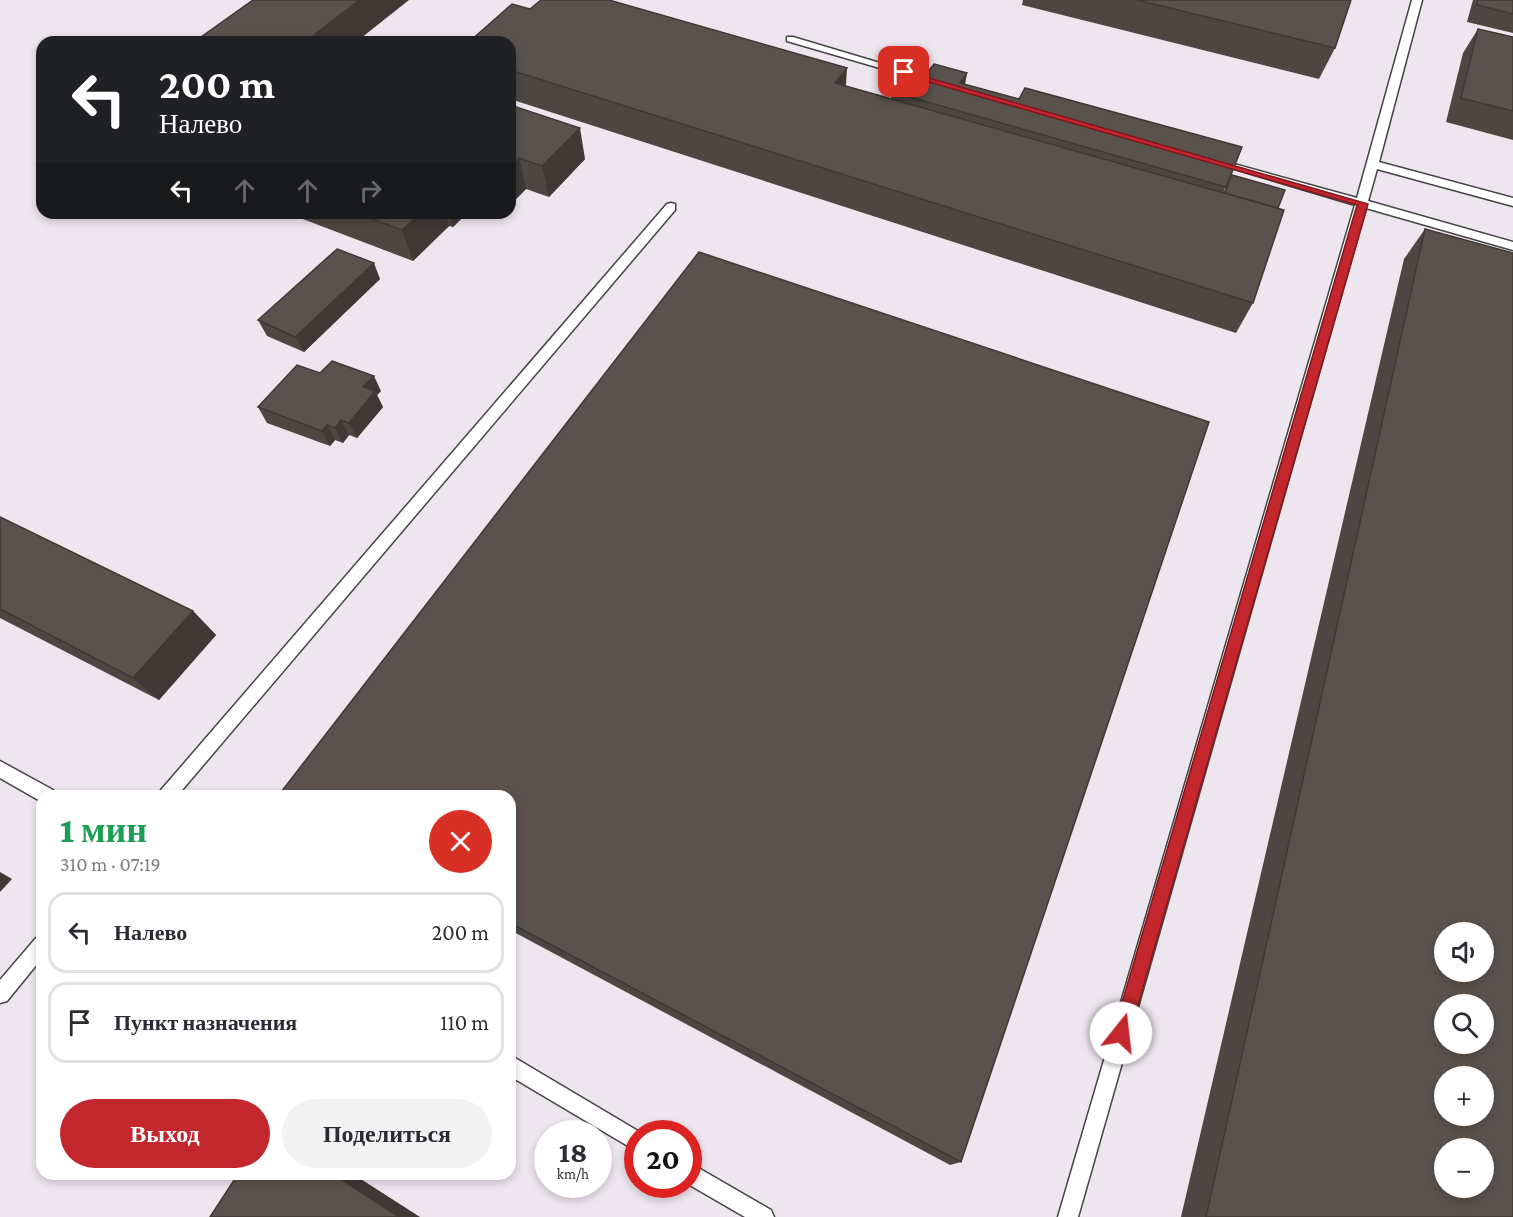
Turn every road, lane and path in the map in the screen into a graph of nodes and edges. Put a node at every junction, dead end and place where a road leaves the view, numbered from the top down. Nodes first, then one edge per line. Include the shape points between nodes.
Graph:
1 (1417, 0) edge
2 (790, 39) dead end
3 (939, 82) edge
4 (1202, 158) edge
5 (1373, 164) junction
6 (1513, 202) edge
7 (1362, 204) junction
8 (671, 207) dead end
9 (1513, 246) edge
10 (0, 770) edge
11 (36, 790) edge
12 (172, 790) edge
13 (36, 951) edge
14 (0, 994) edge
15 (516, 1069) edge
16 (624, 1134) edge
17 (702, 1180) edge
18 (764, 1217) edge
19 (1068, 1217) edge

1 - 5 lane
2 - 3 lane
4 - 7 lane
5 - 6 lane
5 - 7 lane
7 - 9 lane
7 - 19 lane
8 - 12 lane
10 - 11 lane
13 - 14 lane
15 - 16 lane
17 - 18 lane

